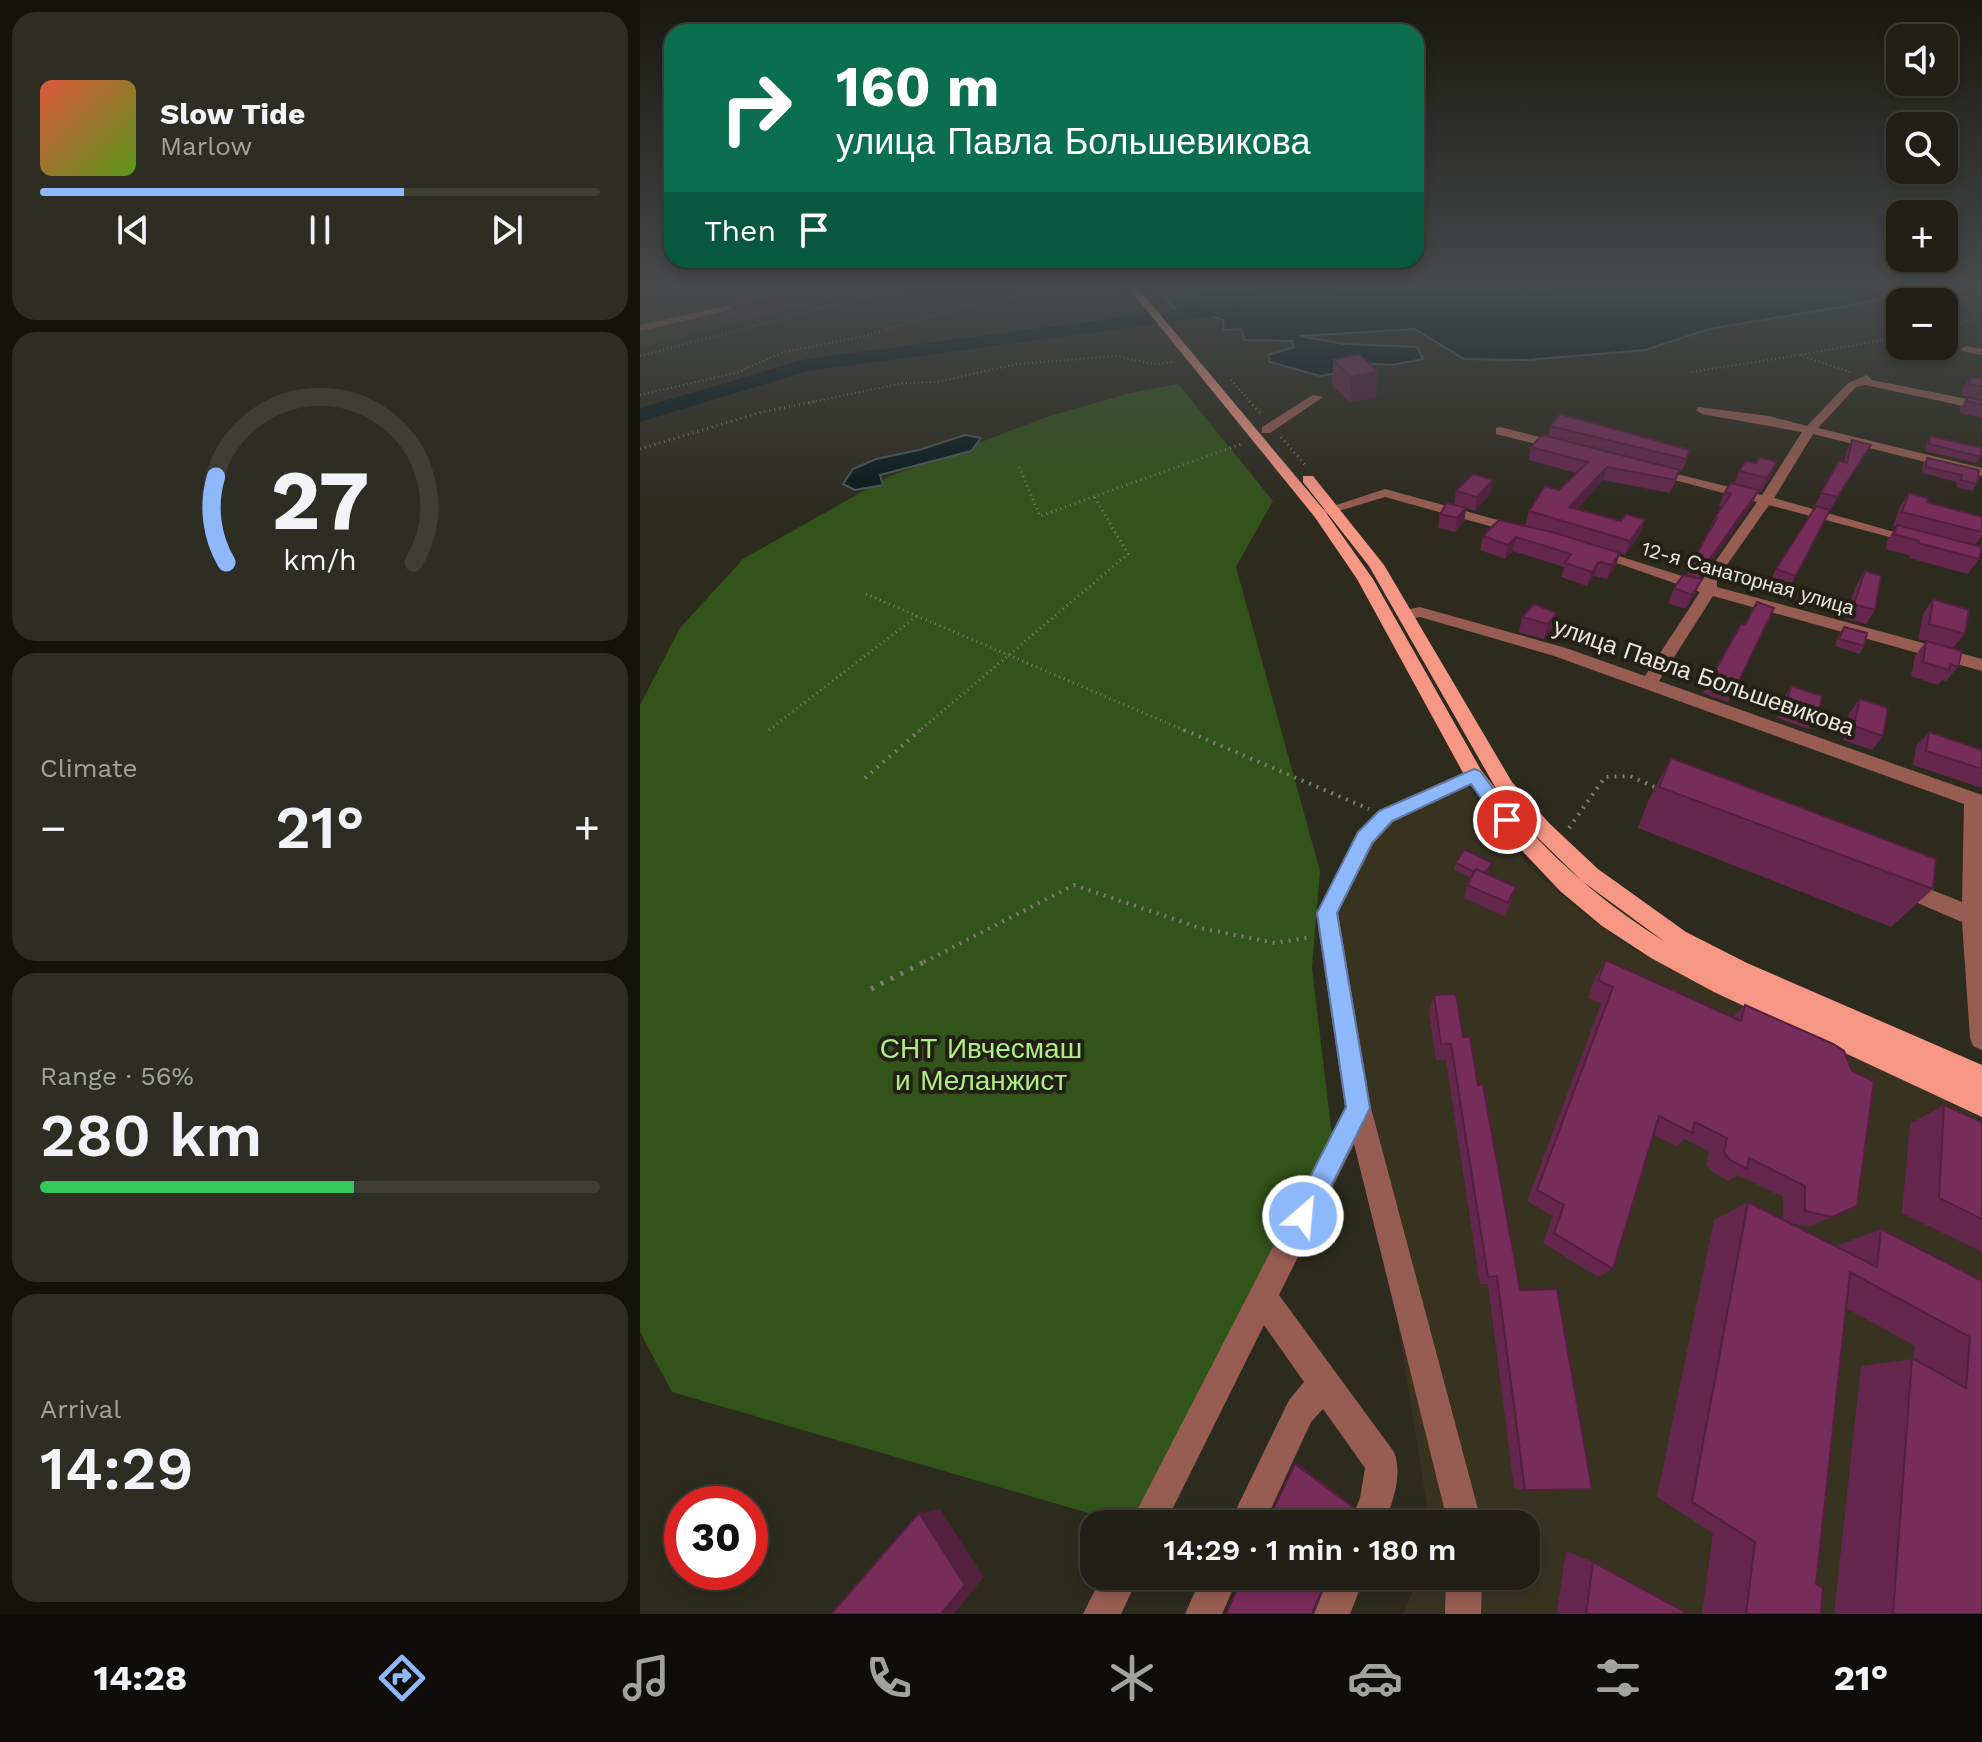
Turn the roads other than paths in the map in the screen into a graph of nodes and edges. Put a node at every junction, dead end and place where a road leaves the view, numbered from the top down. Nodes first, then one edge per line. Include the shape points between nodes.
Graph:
1 (1201, 361) edge
2 (1317, 397) dead end
3 (1982, 406) edge
4 (1702, 410) dead end
5 (1500, 431) dead end
6 (1808, 432) junction
7 (1262, 434) junction
8 (1576, 450) edge
9 (1637, 466) edge
10 (1982, 472) edge
11 (1767, 499) junction
12 (1326, 511) junction
13 (1540, 536) edge
14 (1925, 542) edge
15 (1583, 549) edge
16 (1709, 590) junction
17 (1405, 615) junction
18 (1982, 665) edge
19 (1648, 685) junction
20 (1474, 775) junction
21 (1978, 801) edge
22 (1888, 881) edge
23 (1973, 916) junction
24 (1982, 1026) edge
25 (1982, 1038) edge
26 (1982, 1078) edge
27 (1982, 1104) edge
28 (1358, 1108) junction
29 (1262, 1297) junction
30 (1324, 1382) junction
31 (1154, 1510) edge
32 (1253, 1510) edge
33 (1372, 1510) edge
34 (1461, 1510) edge
35 (1114, 1590) edge
36 (1214, 1590) edge
37 (1341, 1590) edge
38 (1464, 1590) edge
39 (1101, 1614) edge
40 (1203, 1614) edge
41 (1332, 1614) edge
42 (1463, 1614) edge

1 - 7 main road
2 - 7 street
3 - 6 street via 1866,380 1852,385
4 - 6 street
5 - 8 street
6 - 10 street
6 - 11 street
7 - 12 main road
9 - 11 street
11 - 14 street
11 - 16 street via 1709,579
12 - 13 street via 1385,493
12 - 17 main road via 1376,565
12 - 20 main road
15 - 16 street, 12-я Санаторная улица
16 - 18 street, 12-я Санаторная улица
16 - 19 street
17 - 19 street, улица Павла Большевикова via 1420,612 1560,652
17 - 26 main road via 1505,787 1590,875 1678,939 1726,964
19 - 21 street, улица Павла Большевикова
20 - 27 main road via 1517,832 1568,885 1659,951
20 - 28 street via 1386,816 1365,838 1327,913
21 - 23 street
22 - 23 street
23 - 24 street
24 - 25 street
28 - 29 street
28 - 34 street
29 - 30 street
29 - 31 street
30 - 32 street via 1300,1411
30 - 33 street via 1382,1464
35 - 39 street
36 - 40 street
37 - 41 street
38 - 42 street

